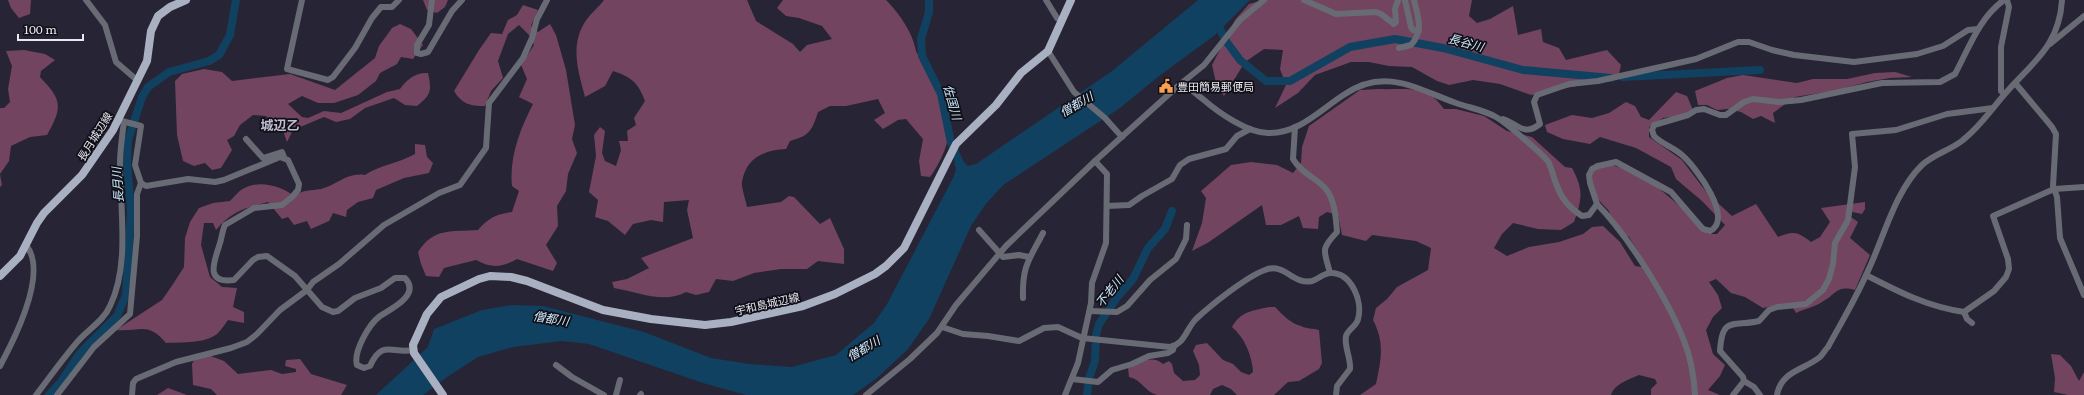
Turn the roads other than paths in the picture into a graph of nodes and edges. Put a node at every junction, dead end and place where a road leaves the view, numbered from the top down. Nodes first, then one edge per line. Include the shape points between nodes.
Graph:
1 (86, 0) edge
2 (186, 0) edge
3 (302, 0) edge
4 (399, 0) edge
5 (432, 0) edge
6 (462, 0) edge
7 (546, 0) edge
8 (1046, 0) edge
9 (1071, 0) edge
10 (1264, 0) edge
11 (1304, 0) edge
12 (1398, 0) edge
13 (1405, 0) edge
14 (1414, 0) edge
15 (2062, 0) edge
16 (2003, 1) edge
17 (170, 3) edge
18 (2084, 16) edge
19 (1061, 20) junction
20 (1978, 29) junction
21 (1419, 31) junction
22 (2050, 44) junction
23 (1399, 48) dead end
24 (1048, 51) junction
25 (138, 81) junction
26 (2016, 84) junction
27 (1182, 85) junction
28 (2004, 94) junction
29 (1993, 108) junction
30 (1497, 118) junction
31 (123, 121) junction
32 (1295, 127) junction
33 (1250, 129) junction
34 (1122, 137) junction
35 (246, 139) dead end
36 (284, 157) junction
37 (1095, 161) junction
38 (141, 183) junction
39 (2084, 187) edge
40 (2054, 189) junction
41 (1597, 204) junction
42 (1108, 206) junction
43 (1187, 225) dead end
44 (979, 230) dead end
45 (1042, 233) dead end
46 (26, 246) junction
47 (999, 255) junction
48 (1029, 257) junction
49 (1330, 273) junction
50 (1866, 275) junction
51 (0, 276) edge
52 (307, 290) junction
53 (2084, 295) edge
54 (1023, 298) dead end
55 (1090, 311) junction
56 (1964, 312) junction
57 (1972, 323) dead end
58 (942, 327) junction
59 (1082, 338) junction
60 (1174, 346) junction
61 (414, 352) junction
62 (556, 365) dead end
63 (0, 366) edge
64 (1072, 379) junction
65 (620, 380) dead end
66 (1744, 381) junction
67 (36, 395) edge
68 (57, 395) edge
69 (132, 395) edge
70 (443, 395) edge
71 (604, 395) edge
72 (616, 395) edge
73 (867, 395) edge
74 (1065, 395) edge
75 (1336, 395) edge
76 (1696, 395) edge
77 (1733, 395) edge
78 (1760, 395) edge
79 (1778, 395) edge

1 - 25 street via 105,25 116,62
2 - 17 main road, 長月城辺線
3 - 4 street via 287,69 328,80 355,48 381,7 392,7
5 - 6 street via 429,25 417,45 417,52 421,54 428,52 452,11
7 - 52 street via 523,58 490,103 486,148 460,185 439,193 384,225 339,264 313,282
8 - 19 street
9 - 19 main road, 宇和島城辺線
10 - 27 street via 1240,20 1204,65
11 - 12 street via 1336,14 1376,12 1394,24
13 - 21 street via 1410,28
14 - 21 street
15 - 22 street
16 - 20 street via 1992,9
16 - 28 street via 2009,7 2001,47
17 - 25 main road, 長月城辺線 via 155,21 147,61
18 - 22 street
19 - 24 main road, 宇和島城辺線
20 - 30 street via 1968,30 1943,46 1918,54 1854,62 1794,55 1749,42 1738,42 1696,59 1598,81 1577,83 1537,95 1534,99 1540,122 1530,130 1523,130
20 - 41 street via 1955,74 1940,82 1882,83 1789,102 1753,99 1744,102 1726,115 1704,109 1696,110 1654,126 1654,136 1685,157 1714,199 1720,215 1713,230 1703,229 1671,192 1616,162 1598,166 1592,169 1589,175
21 - 23 street via 1411,45
22 - 26 street
24 - 34 street via 1076,94 1105,118
24 - 61 main road, 宇和島城辺線 via 1017,77 996,105 962,136 953,149 912,234 896,257 875,274 817,302 731,322 705,325 617,313 578,302 527,281 490,276 441,297 427,314 413,345
25 - 31 main road, 長月城辺線
26 - 28 street
26 - 40 street via 2056,134
27 - 33 street via 1214,109
27 - 34 street
28 - 29 street
29 - 50 street via 1977,128 1962,141 1931,158 1916,172 1891,215
29 - 66 street via 1947,114 1896,130 1852,134 1855,167 1848,220 1834,243 1832,271 1823,290 1806,304 1777,307 1769,310 1759,321 1729,325 1723,332 1720,352
30 - 32 street via 1485,111 1456,103 1426,90 1377,80 1347,92
30 - 41 street via 1544,157 1549,163 1557,187 1575,211 1582,216 1589,215
31 - 38 street via 141,126 135,165
31 - 46 main road, 長月城辺線 via 82,175 44,213
31 - 67 street via 120,164 121,258 114,296 103,317 80,339
32 - 33 street via 1269,134
32 - 49 street via 1293,159 1302,170 1326,188 1335,214 1337,232 1324,246
33 - 42 street via 1237,136 1226,149 1184,162 1172,179 1129,205
34 - 37 street
35 - 36 street via 263,158 282,152
36 - 38 street via 215,182 188,179 153,186
36 - 52 street via 288,160 299,184 298,190 282,205 254,208 225,225 212,267 219,279 234,280 253,260 268,256 295,276
37 - 42 street via 1107,174
37 - 47 street
38 - 68 street via 137,194 137,236 130,314 94,347
39 - 40 street
40 - 53 street via 2060,238
40 - 56 street via 1993,216 2009,269 2006,277 1994,291
41 - 76 street via 1610,217 1672,313 1689,355
42 - 55 street via 1106,243 1092,283
43 - 55 street via 1186,240 1176,260 1150,280 1127,306 1117,312
44 - 47 street
45 - 48 street
46 - 51 main road, 長月城辺線 via 20,256
46 - 63 street via 30,250 33,262 32,290
47 - 48 street
47 - 58 street via 956,305
48 - 54 street via 1022,279
49 - 60 street via 1301,282 1279,268 1266,269 1244,281 1196,320 1183,340
49 - 75 street via 1338,273 1355,289 1359,317 1346,336 1350,369 1337,386
50 - 56 street via 1927,304
50 - 79 street via 1828,347 1820,357 1785,378 1778,388
52 - 61 street via 327,310 338,311 355,298 381,288 395,278 405,278 409,282 409,288 403,302 379,317 368,330 356,360 357,365 364,368 370,366 375,355 387,348
52 - 69 street via 280,310 247,342 176,362 154,371 133,383
55 - 59 street
56 - 57 street
58 - 59 street via 963,334 1019,342 1044,328 1058,327
58 - 73 street via 910,359
59 - 60 street via 1162,347
59 - 64 street
60 - 64 street via 1168,353 1149,356 1112,370 1098,382
61 - 70 main road
62 - 71 street
64 - 74 street
65 - 72 street
66 - 77 street
66 - 78 street via 1754,387

